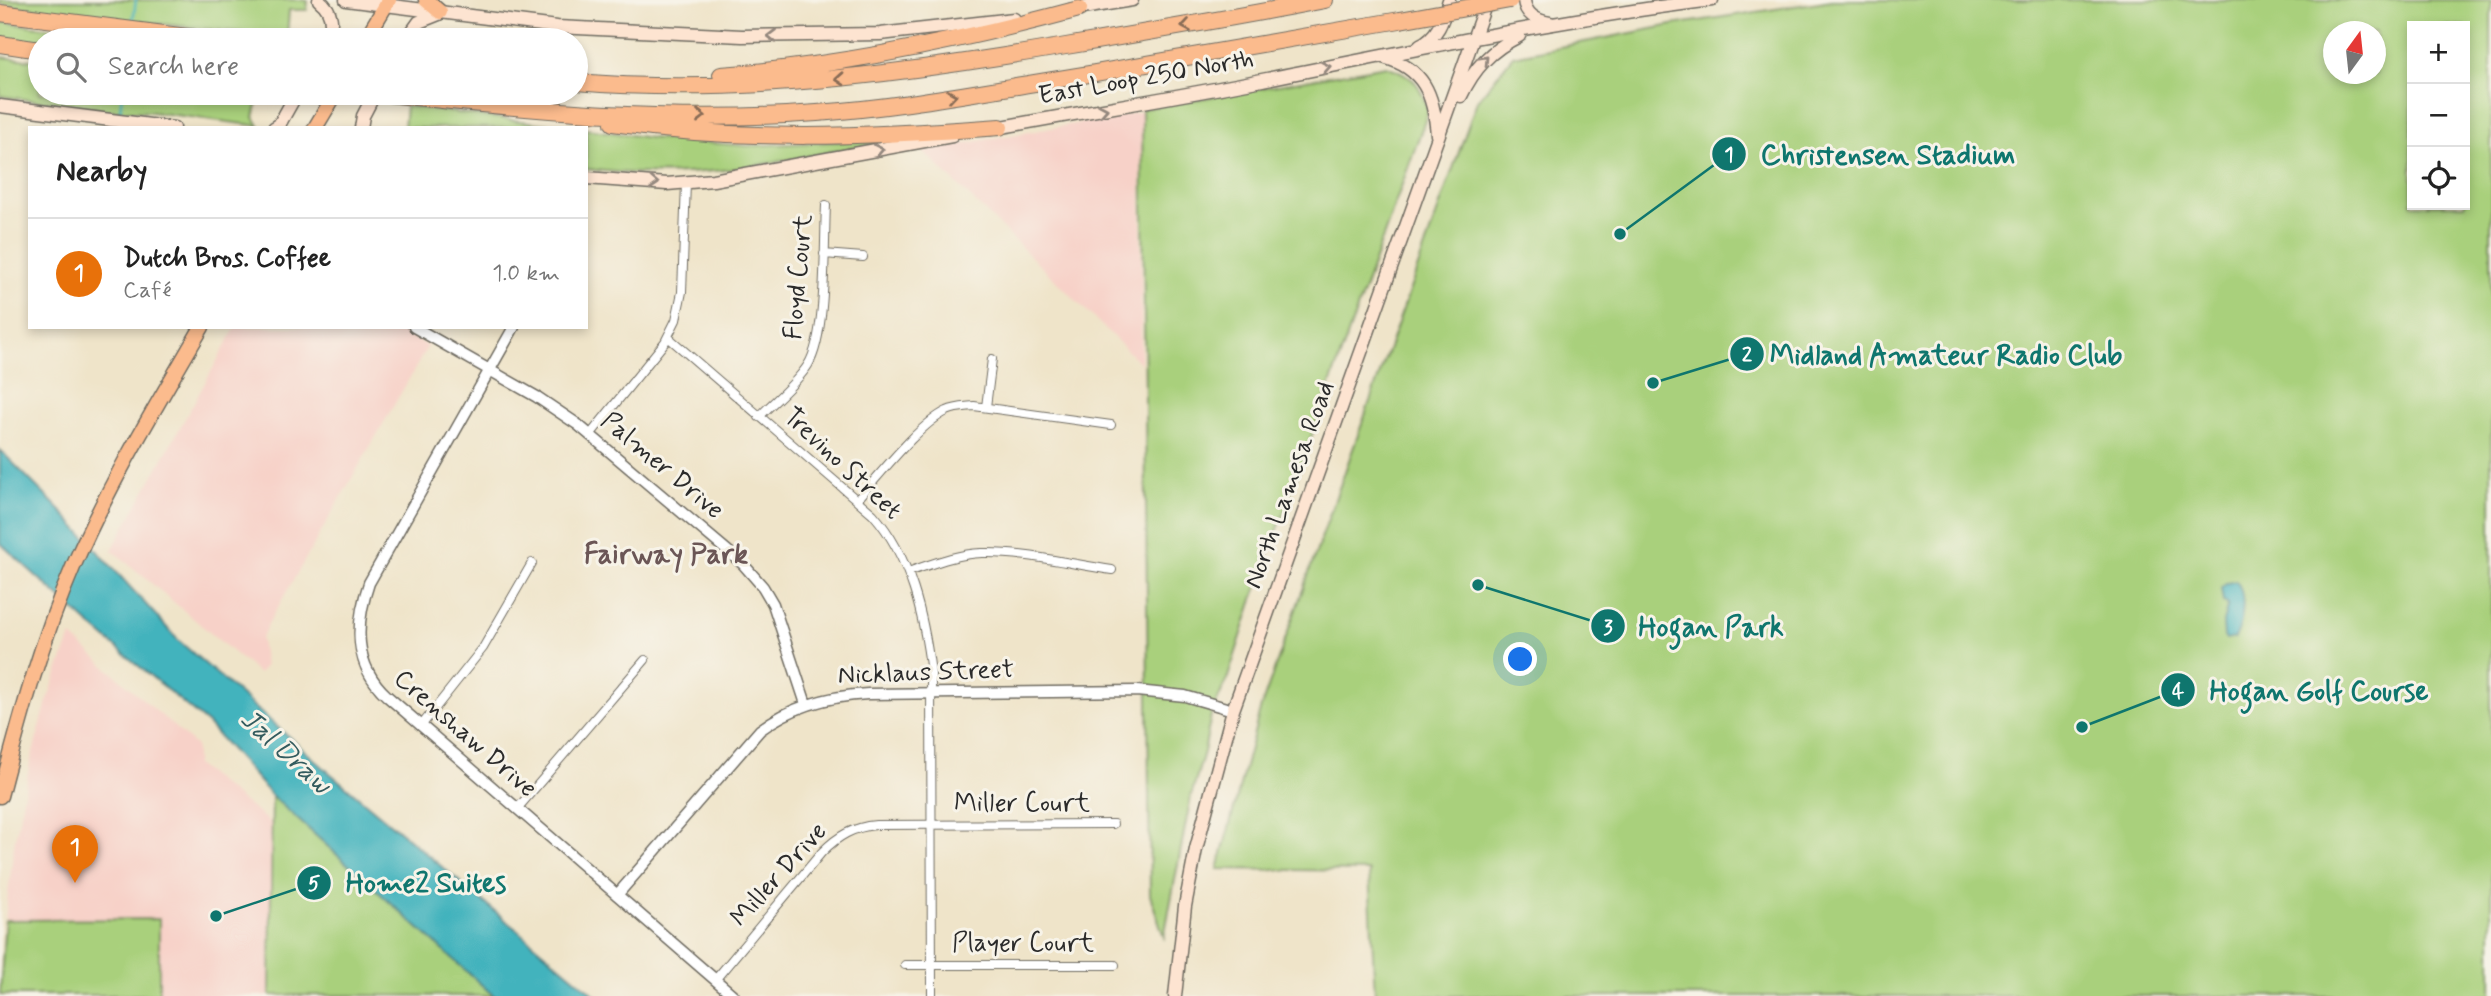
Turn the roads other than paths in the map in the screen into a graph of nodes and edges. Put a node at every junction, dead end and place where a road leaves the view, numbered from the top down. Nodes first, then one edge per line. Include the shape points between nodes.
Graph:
1 (320, 0) edge
2 (346, 0) edge
3 (426, 0) edge
4 (1132, 0) edge
5 (1325, 0) edge
6 (1449, 0) edge
7 (1487, 0) edge
8 (1510, 0) edge
9 (1524, 0) edge
10 (1712, 0) edge
11 (387, 2) edge
12 (1079, 9) junction
13 (0, 13) edge
14 (443, 13) junction
15 (1580, 20) junction
16 (1543, 27) junction
17 (117, 28) edge
18 (330, 28) edge
19 (372, 28) edge
20 (413, 28) edge
21 (568, 28) edge
22 (588, 30) edge
23 (1474, 39) junction
24 (0, 44) edge
25 (28, 48) edge
26 (1379, 56) junction
27 (588, 76) edge
28 (588, 82) edge
29 (290, 105) edge
30 (328, 105) edge
31 (370, 105) edge
32 (481, 105) edge
33 (0, 106) edge
34 (507, 108) junction
35 (158, 126) edge
36 (277, 126) edge
37 (316, 126) edge
38 (361, 126) edge
39 (1000, 127) junction
40 (1438, 140) junction
41 (588, 178) edge
42 (686, 183) junction
43 (826, 205) dead end
44 (824, 254) junction
45 (863, 257) dead end
46 (201, 329) edge
47 (417, 329) edge
48 (513, 329) edge
49 (668, 337) junction
50 (992, 359) dead end
51 (489, 370) junction
52 (986, 407) junction
53 (759, 417) junction
54 (1111, 425) dead end
55 (590, 435) junction
56 (857, 500) junction
57 (532, 563) dead end
58 (1112, 570) dead end
59 (908, 572) junction
60 (645, 660) dead end
61 (931, 694) junction
62 (806, 704) junction
63 (1233, 710) junction
64 (421, 726) junction
65 (0, 796) edge
66 (517, 809) junction
67 (1113, 824) dead end
68 (931, 825) junction
69 (617, 895) junction
70 (905, 965) dead end
71 (932, 965) junction
72 (1115, 965) dead end
73 (715, 980) junction
74 (734, 996) edge
75 (932, 996) edge
76 (1175, 996) edge

1 - 18 main road via 330,12
2 - 11 main road
3 - 14 highway
4 - 12 main road
5 -> 28 highway via 989,60 854,78 681,86
6 - 26 main road via 1440,28 1431,39
7 - 23 main road, North Lamesa Road
34 -> 8 highway, bridge via 691,117 882,107
9 - 15 main road via 1530,13 1542,22
10 - 15 main road, East Loop 250 North
11 - 14 main road
11 - 19 highway
12 -> 22 main road via 936,29 797,37
12 - 27 highway via 953,42 798,68 683,77
13 - 17 highway
14 - 20 main road
21 -> 14 main road
15 - 16 main road, East Loop 250 North
16 - 23 main road, East Loop 250 North
40 -> 16 main road via 1466,84 1488,55
23 - 26 main road, East Loop 250 North
23 - 40 main road, North Lamesa Road
24 - 25 highway
39 -> 26 main road, East Loop 250 North
26 - 40 main road via 1404,64 1426,85
29 - 36 main road
30 - 37 highway
31 - 38 main road
32 - 34 highway
33 - 35 main road
34 - 39 highway via 657,129 758,137
42 -> 39 main road, East Loop 250 North
40 - 63 main road, North Lamesa Road
41 -> 42 main road, East Loop 250 North
42 - 49 street via 681,297
43 - 44 street, Floyd Court
44 - 45 street
44 - 53 street, Floyd Court via 821,329 814,353
46 - 65 highway via 131,448 58,605
47 - 51 street, Palmer Drive
48 - 51 street, Crenshaw Drive
49 - 53 street, Trevino Street
49 - 55 street
50 - 52 street
51 - 55 street, Palmer Drive
51 - 64 street, Crenshaw Drive via 369,583 361,610 361,653 367,673
52 - 54 street
52 - 56 street via 959,407 938,416
53 - 56 street, Trevino Street
55 - 62 street, Palmer Drive via 758,580 773,604
56 - 59 street, Trevino Street via 897,544
57 - 64 street via 483,648
58 - 59 street via 983,553
59 - 61 street, Trevino Street via 927,640
60 - 66 street
61 - 62 street, Nicklaus Street via 848,695
61 - 63 street, Nicklaus Street via 1137,691 1185,696
61 - 68 street, Trevino Street
62 - 69 street, Nicklaus Street via 760,730
63 - 76 main road, North Lamesa Road via 1196,849
64 - 66 street, Crenshaw Drive
66 - 69 street, Crenshaw Drive
67 - 68 street, Miller Court
68 - 71 street, Trevino Street
68 - 73 street, Miller Drive via 866,826 832,841
69 - 73 street, Crenshaw Drive
70 - 71 street, Player Court
71 - 72 street, Player Court
71 - 75 street, Trevino Street
73 - 74 street, Crenshaw Drive

